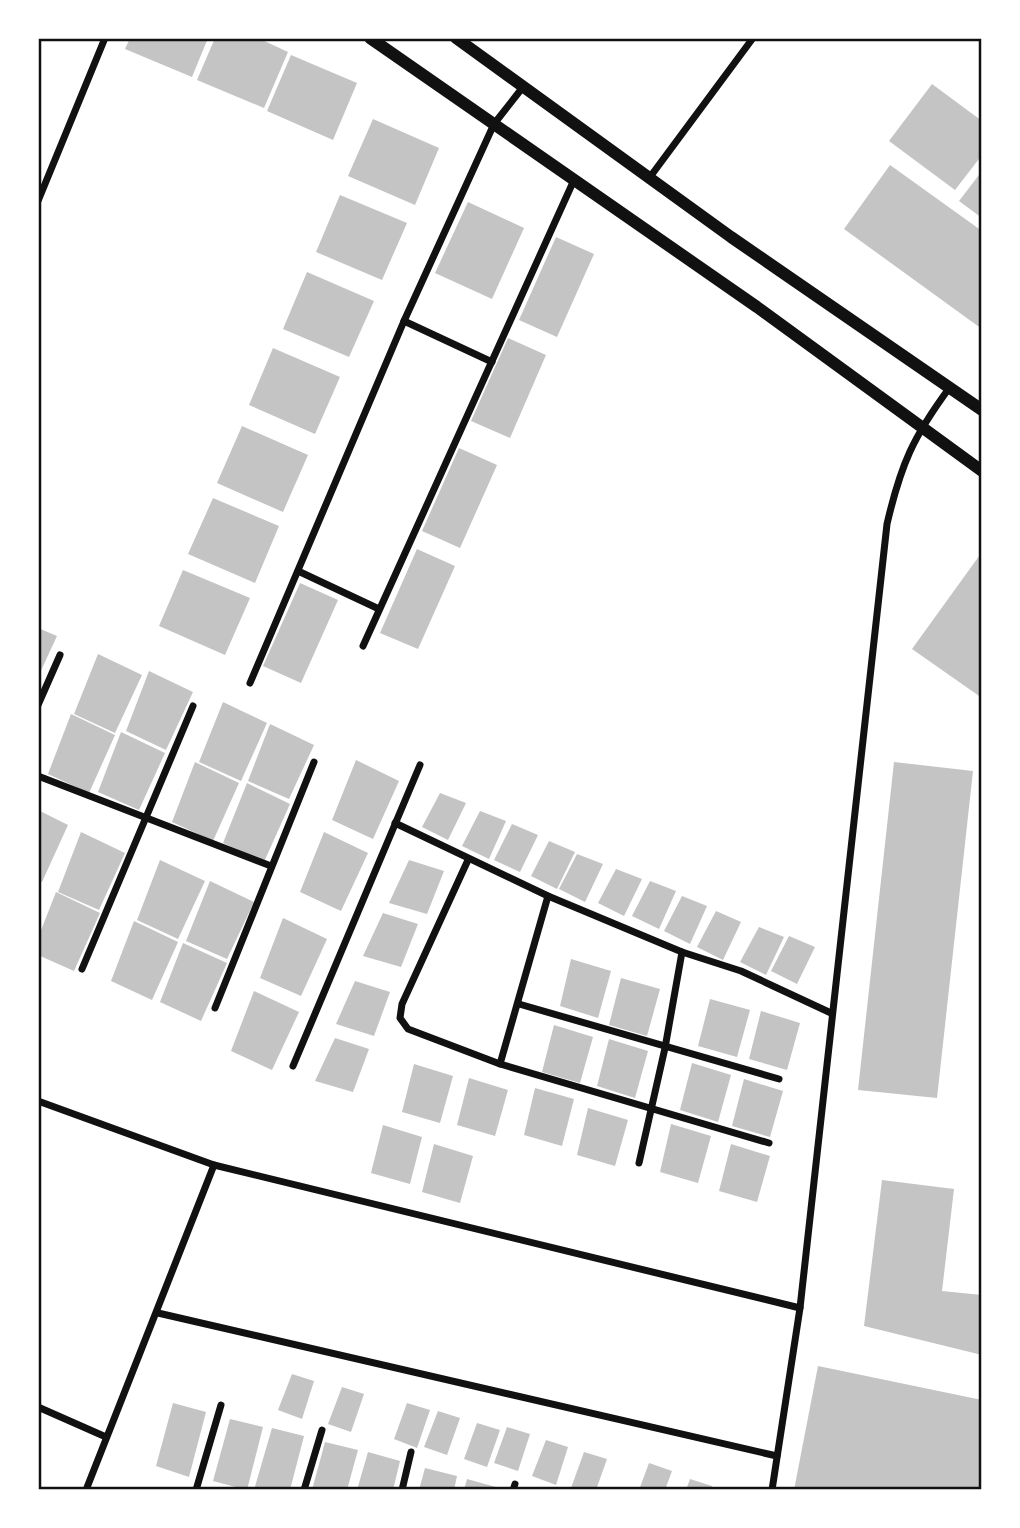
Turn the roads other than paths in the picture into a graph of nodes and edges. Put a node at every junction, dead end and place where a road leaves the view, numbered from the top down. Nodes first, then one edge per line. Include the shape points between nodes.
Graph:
1 (106, 38) edge
2 (370, 38) edge
3 (456, 38) edge
4 (753, 38) edge
5 (523, 87) junction
6 (494, 124) junction
7 (650, 177) junction
8 (574, 180) junction
9 (38, 201) edge
10 (404, 321) junction
11 (492, 362) junction
12 (950, 387) junction
13 (982, 410) edge
14 (920, 428) junction
15 (982, 471) edge
16 (298, 571) junction
17 (380, 609) junction
18 (363, 646) dead end
19 (60, 655) dead end
20 (250, 683) dead end
21 (38, 705) edge
22 (193, 706) dead end
23 (314, 762) dead end
24 (420, 765) dead end
25 (38, 776) edge
26 (144, 817) junction
27 (395, 823) junction
28 (468, 860) junction
29 (271, 866) junction
30 (548, 895) junction
31 (682, 952) junction
32 (82, 969) dead end
33 (519, 1004) junction
34 (215, 1008) dead end
35 (831, 1013) junction
36 (665, 1048) junction
37 (500, 1064) junction
38 (293, 1066) dead end
39 (779, 1079) dead end
40 (38, 1101) edge
41 (652, 1109) junction
42 (769, 1143) dead end
43 (639, 1163) dead end
44 (214, 1165) junction
45 (800, 1308) junction
46 (158, 1313) junction
47 (221, 1405) dead end
48 (38, 1407) edge
49 (322, 1430) dead end
50 (106, 1437) junction
51 (411, 1452) dead end
52 (777, 1456) junction
53 (86, 1489) edge
54 (196, 1489) edge
55 (304, 1489) edge
56 (401, 1489) edge
57 (772, 1489) edge

1 - 9 street
2 - 6 street
3 - 5 street
4 - 7 street
5 - 6 street
5 - 7 street
6 - 8 street
6 - 10 street
7 - 12 street
8 - 11 street
8 - 14 street
10 - 11 street
10 - 16 street
11 - 17 street
12 - 13 street
12 - 14 street
14 - 15 street
14 - 35 street via 899,473 887,524
16 - 17 street
16 - 20 street
17 - 18 street
19 - 21 street
22 - 26 street
23 - 29 street
24 - 27 street
25 - 26 street
26 - 29 street
26 - 32 street
27 - 28 street
27 - 38 street
28 - 30 street
28 - 37 street via 409,985 400,1018 408,1029
29 - 34 street
30 - 31 street
30 - 33 street
31 - 35 street via 741,971
31 - 36 street
33 - 36 street
33 - 37 street
35 - 45 street
36 - 39 street
36 - 41 street
37 - 41 street
40 - 44 street
41 - 42 street
41 - 43 street
44 - 45 street
44 - 46 street
45 - 52 street
46 - 50 street
46 - 52 street
47 - 54 street
48 - 50 street
49 - 55 street
50 - 53 street
51 - 56 street
52 - 57 street

